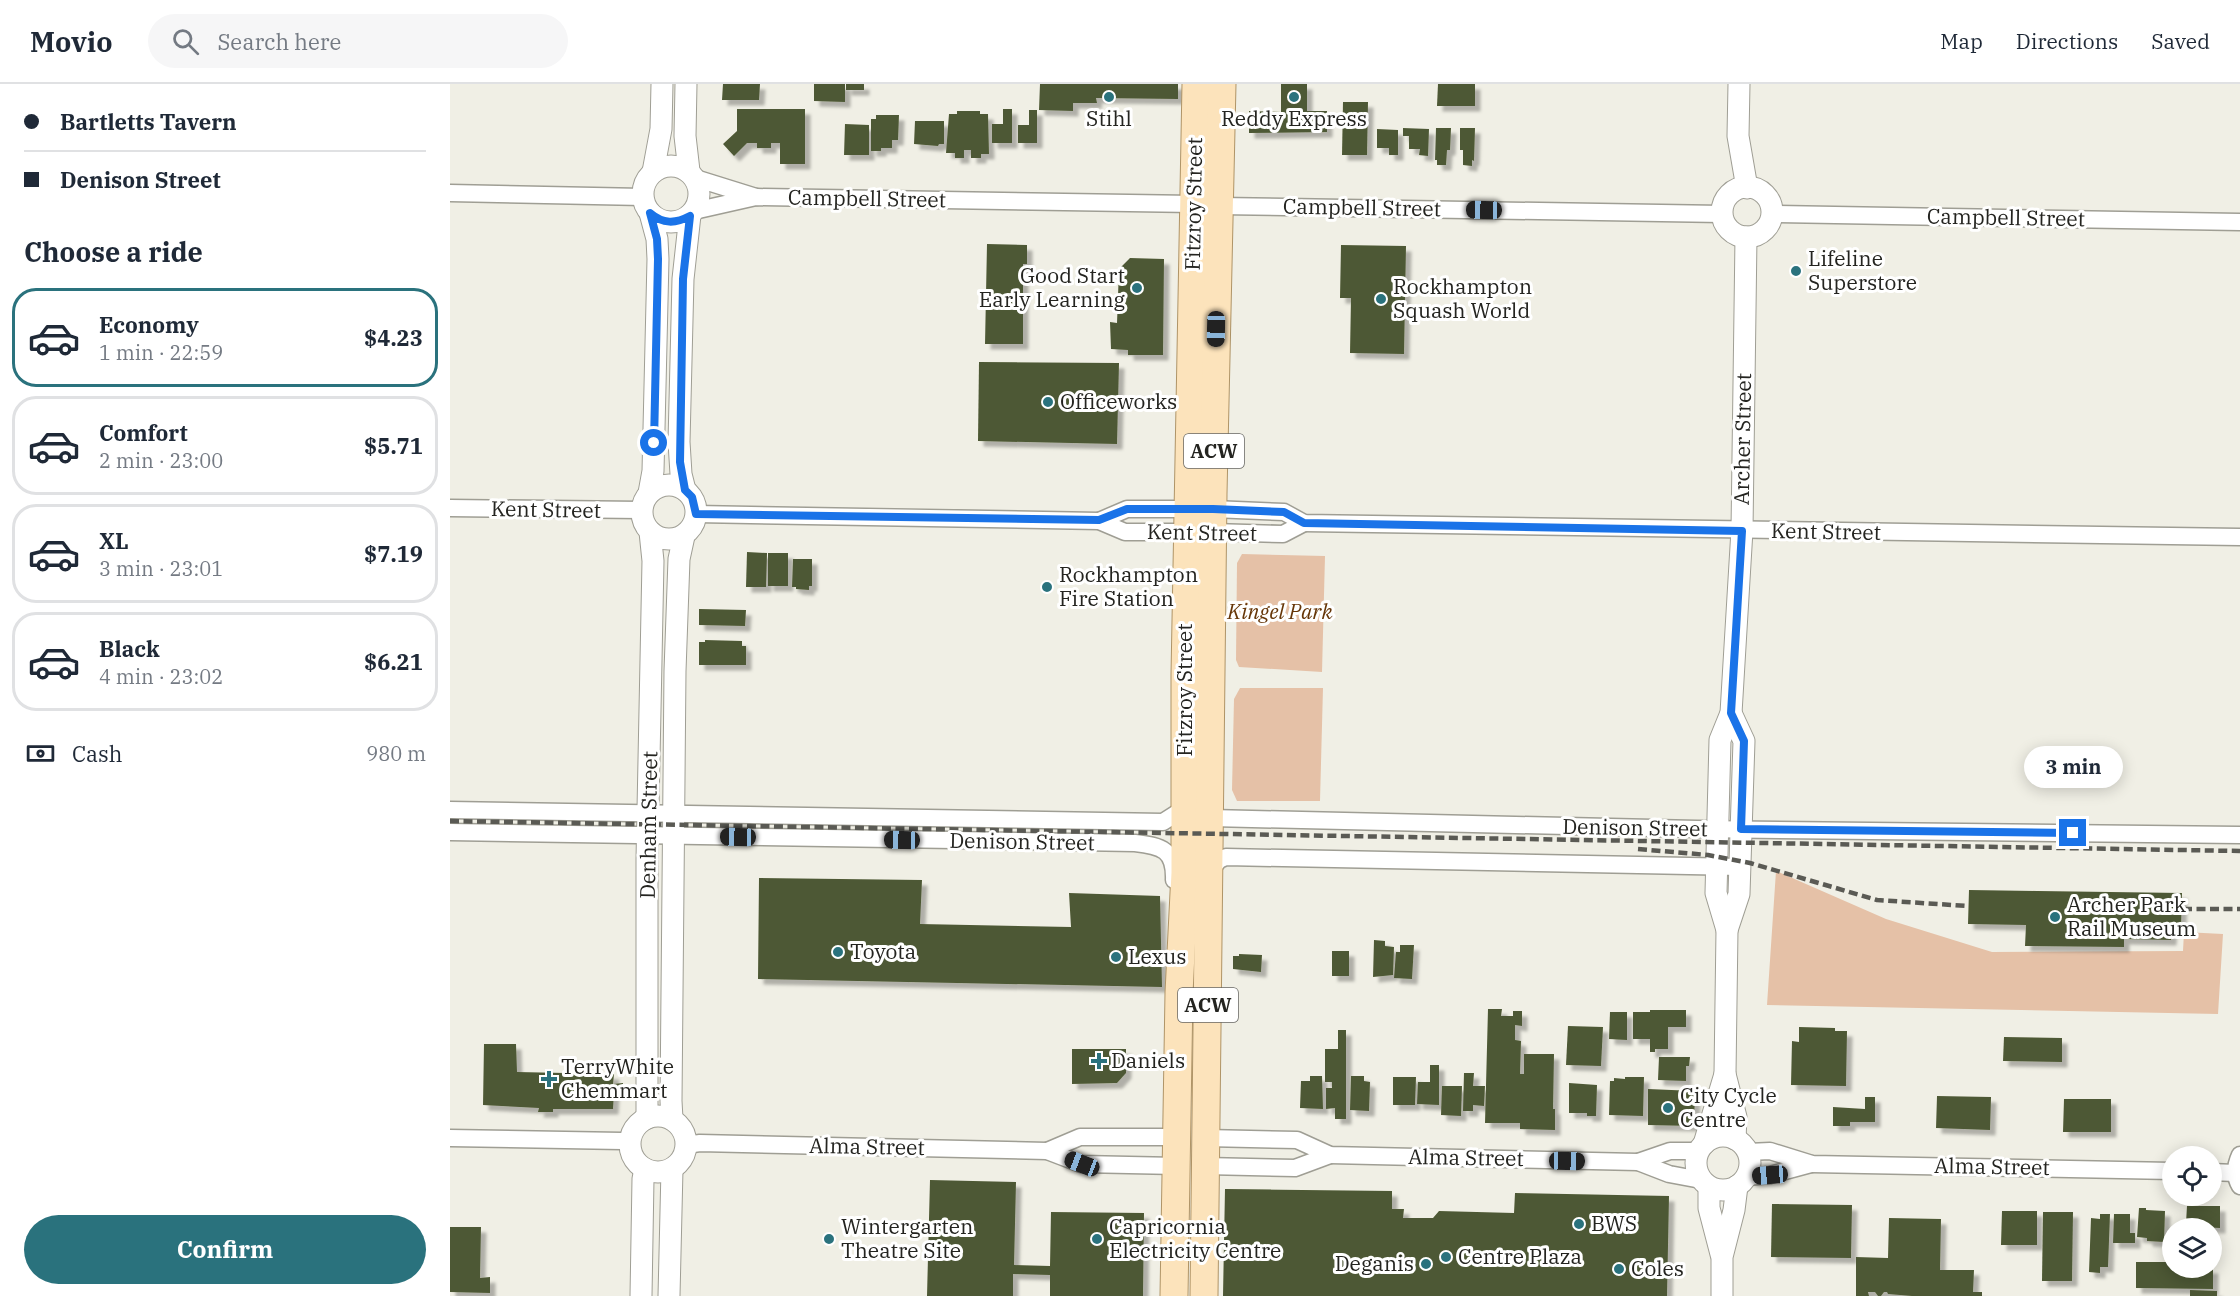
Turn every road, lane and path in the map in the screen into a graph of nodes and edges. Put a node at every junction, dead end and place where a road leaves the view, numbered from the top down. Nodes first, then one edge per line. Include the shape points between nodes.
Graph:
1 (662, 84) edge
2 (686, 84) edge
3 (1196, 84) edge
4 (1222, 84) edge
5 (1739, 84) edge
6 (653, 172) junction
7 (692, 175) junction
8 (1747, 188) junction
9 (450, 193) edge
10 (756, 197) junction
11 (646, 205) junction
12 (1207, 205) junction
13 (692, 213) junction
14 (1722, 214) junction
15 (1771, 214) junction
16 (2240, 222) edge
17 (1746, 237) junction
18 (685, 490) junction
19 (645, 501) junction
20 (450, 508) edge
21 (696, 514) junction
22 (1099, 520) junction
23 (1200, 520) junction
24 (1742, 531) junction
25 (650, 532) junction
26 (684, 536) junction
27 (2240, 537) edge
28 (1731, 713) junction
29 (1185, 808) junction
30 (450, 810) edge
31 (649, 814) junction
32 (674, 814) junction
33 (1211, 818) junction
34 (1717, 829) junction
35 (1741, 829) junction
36 (450, 832) edge
37 (648, 836) junction
38 (674, 836) junction
39 (2240, 836) edge
40 (1716, 866) junction
41 (1740, 867) junction
42 (1210, 871) junction
43 (1727, 930) junction
44 (1182, 952) junction
45 (1725, 1074) junction
46 (647, 1118) junction
47 (672, 1119) junction
48 (1177, 1137) junction
49 (450, 1138) edge
50 (1206, 1138) junction
51 (630, 1143) junction
52 (686, 1145) junction
53 (1742, 1145) junction
54 (1701, 1147) junction
55 (1047, 1151) junction
56 (1329, 1155) junction
57 (2240, 1155) edge
58 (1638, 1162) junction
59 (1812, 1164) junction
60 (1177, 1166) junction
61 (1205, 1166) junction
62 (672, 1168) junction
63 (645, 1169) junction
64 (2162, 1171) edge
65 (2222, 1175) edge
66 (2238, 1179) edge
67 (1742, 1181) junction
68 (1705, 1183) junction
69 (1722, 1257) junction
70 (641, 1296) edge
71 (669, 1296) edge
72 (1174, 1296) edge
73 (1204, 1296) edge
74 (1722, 1296) edge

1 - 6 street via 661,129
2 - 7 street via 685,136
3 - 12 main road, Fitzroy Street / ACW
4 - 12 main road, Fitzroy Street / ACW
5 - 8 street via 1738,136
6 - 7 street via 671,165
6 - 11 street via 647,179
7 - 10 street, Campbell Street
7 - 13 street via 700,194
8 - 14 street via 1726,198
8 - 15 street via 1762,193 1771,206
9 - 11 street
10 - 12 street, Campbell Street
10 - 13 street, Campbell Street
11 - 13 street via 657,219 673,222
11 - 19 street via 657,239 658,259 653,471
12 - 14 street, Campbell Street
12 - 23 main road, Fitzroy Street / ACW
13 - 18 street via 683,279 680,442
14 - 17 street via 1729,230
15 - 16 street, Campbell Street
15 - 17 street via 1763,231
17 - 24 street, Archer Street
18 - 19 street via 663,485
18 - 21 street via 692,497
19 - 20 street, Kent Street
19 - 25 street via 643,522
21 - 22 street, Kent Street
21 - 26 street
22 - 23 street, Kent Street via 1127,509
22 - 23 street, Kent Street via 1125,532
23 - 24 street, Kent Street via 1284,512 1304,523
23 - 29 main road, Fitzroy Street / ACW
23 - 33 main road, Fitzroy Street / ACW
24 - 27 street, Kent Street
24 - 28 street, Archer Street
25 - 26 street via 666,540
25 - 31 street, Denham Street via 653,572
26 - 32 street, Denham Street via 679,559
28 - 34 street, Archer Street via 1720,740
28 - 35 street, Archer Street via 1744,741
29 - 32 street, Denison Street via 1163,822
29 - 44 main road, Fitzroy Street / ACW
30 - 31 street, Denison Street
31 - 32 street, Denison Street
31 - 37 street, Denham Street
32 - 38 street, Denham Street
33 - 34 street, Denison Street
33 - 42 main road, Fitzroy Street / ACW
34 - 35 street, Denison Street
34 - 40 street, Archer Street
35 - 39 street, Denison Street
35 - 41 street, Archer Street
36 - 37 street, Denison Street
37 - 38 street, Denison Street
37 - 46 street, Denham Street
38 - 44 street, Denison Street via 1148,844 1165,850 1174,865
38 - 47 street, Denham Street
40 - 41 street, Denison Street
40 - 42 street, Denison Street via 1226,857
40 - 43 street, Archer Street via 1716,893
41 - 43 street, Archer Street via 1739,894
42 - 50 main road, Fitzroy Street / ACW
43 - 45 street, Archer Street
44 - 48 main road, Fitzroy Street / ACW
45 - 53 street, Archer Street
45 - 54 street, Archer Street
46 - 47 street
46 - 51 street via 635,1128
47 - 52 street via 683,1130
48 - 50 main road, Alma Street
48 - 55 street, Alma Street via 1080,1137
48 - 60 main road, Fitzroy Street / ACW
49 - 51 street
50 - 56 street, Alma Street via 1297,1140
50 - 61 main road, Fitzroy Street / ACW
51 - 63 street via 634,1158
52 - 55 street, Alma Street
52 - 62 street via 682,1159
53 - 54 street via 1722,1136
53 - 59 street, Alma Street
53 - 67 street via 1750,1160
54 - 58 street, Alma Street via 1670,1151
54 - 68 street via 1696,1166
55 - 60 street, Alma Street via 1082,1164
56 - 58 street, Alma Street
56 - 61 street, Alma Street via 1295,1168
57 - 66 street
58 - 68 street, Alma Street
59 - 64 street, Alma Street
59 - 67 street, Alma Street
60 - 61 main road, Alma Street
60 - 72 main road, Fitzroy Street / ACW
61 - 73 main road, Fitzroy Street / ACW
62 - 63 street via 663,1172
62 - 71 street
63 - 70 street
65 - 66 street
67 - 68 street via 1723,1190
67 - 69 street
68 - 69 street
69 - 74 street

